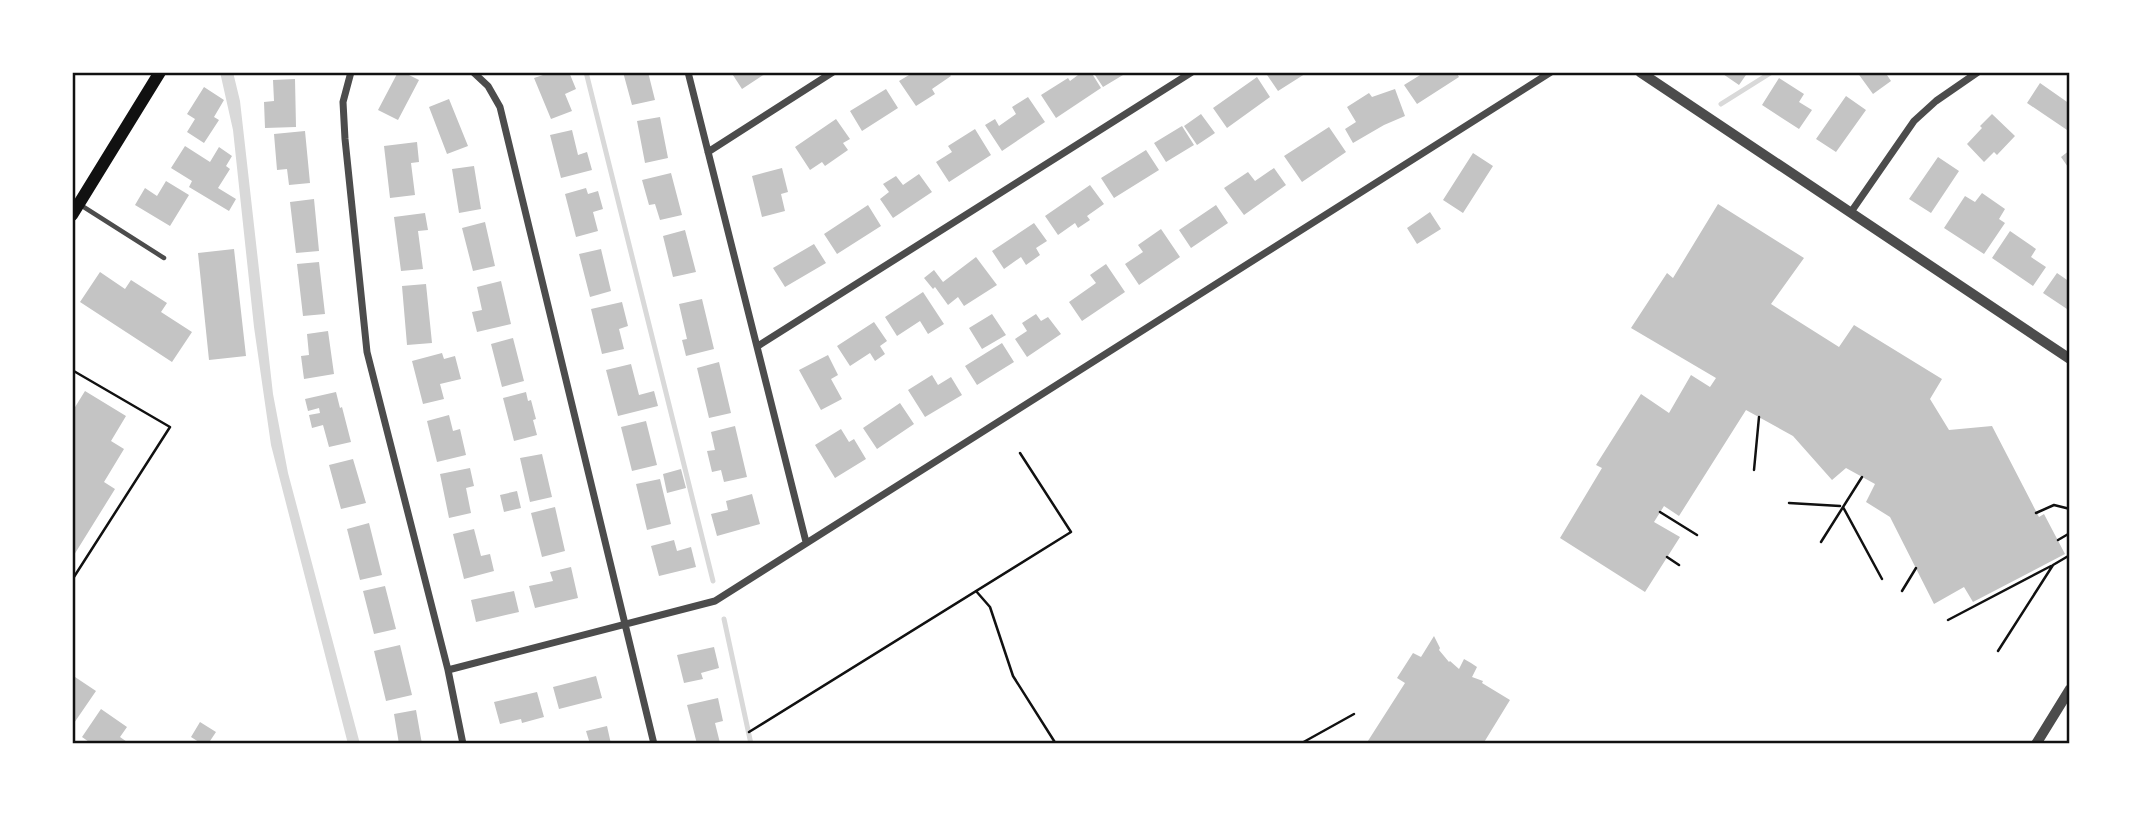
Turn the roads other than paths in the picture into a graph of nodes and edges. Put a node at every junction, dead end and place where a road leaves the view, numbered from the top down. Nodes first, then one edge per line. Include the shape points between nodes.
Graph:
1 (160, 72) edge
2 (351, 72) edge
3 (473, 72) edge
4 (688, 72) edge
5 (833, 72) edge
6 (1192, 72) edge
7 (1551, 72) edge
8 (1640, 72) edge
9 (1978, 72) edge
10 (708, 152) junction
11 (75, 209) edge
12 (1851, 212) junction
13 (164, 258) dead end
14 (758, 346) junction
15 (2070, 359) edge
16 (806, 542) junction
17 (626, 625) junction
18 (449, 670) junction
19 (2070, 689) edge
20 (463, 744) edge
21 (654, 744) edge
22 (2036, 744) edge

1 - 11 main road
2 - 18 street via 343,102 345,139 367,352
3 - 17 street via 500,107
4 - 10 street
5 - 10 street
6 - 14 street
7 - 16 street
8 - 12 street
9 - 12 street via 1914,121
10 - 14 street
11 - 13 lane
12 - 15 street
14 - 16 street
16 - 17 street via 715,601
17 - 18 street
17 - 21 street
18 - 20 street
19 - 22 street

